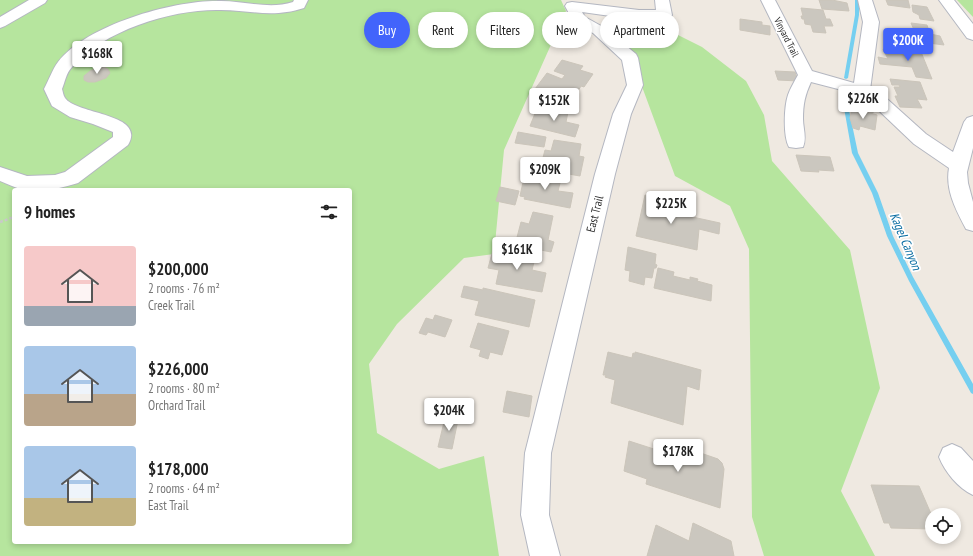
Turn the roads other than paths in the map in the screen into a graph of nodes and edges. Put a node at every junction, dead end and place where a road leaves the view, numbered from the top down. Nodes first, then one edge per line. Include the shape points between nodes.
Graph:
1 (40, 0) edge
2 (301, 0) edge
3 (662, 0) edge
4 (768, 0) edge
5 (865, 0) edge
6 (946, 0) edge
7 (0, 23) edge
8 (973, 35) edge
9 (806, 75) junction
10 (861, 93) junction
11 (973, 122) edge
12 (796, 142) dead end
13 (958, 165) junction
14 (0, 174) edge
15 (973, 223) edge
16 (952, 457) dead end
17 (973, 481) edge
18 (545, 556) edge

1 - 7 street
2 - 14 street via 299,5 290,8 212,5 171,12 123,26 87,44 65,63 53,89 58,102 76,113 122,129 122,140 71,178 55,182 26,183
3 - 18 street, East Trail via 664,15 639,15 572,6 578,20 598,30 630,58 635,85 622,114 605,174 538,453 535,515
4 - 9 street, Vinyard Trail
5 - 10 street via 871,22
6 - 8 street
9 - 10 street via 844,85
9 - 12 street via 796,96
10 - 13 street via 880,102 920,139
11 - 13 street
13 - 15 street via 957,186
16 - 17 street

